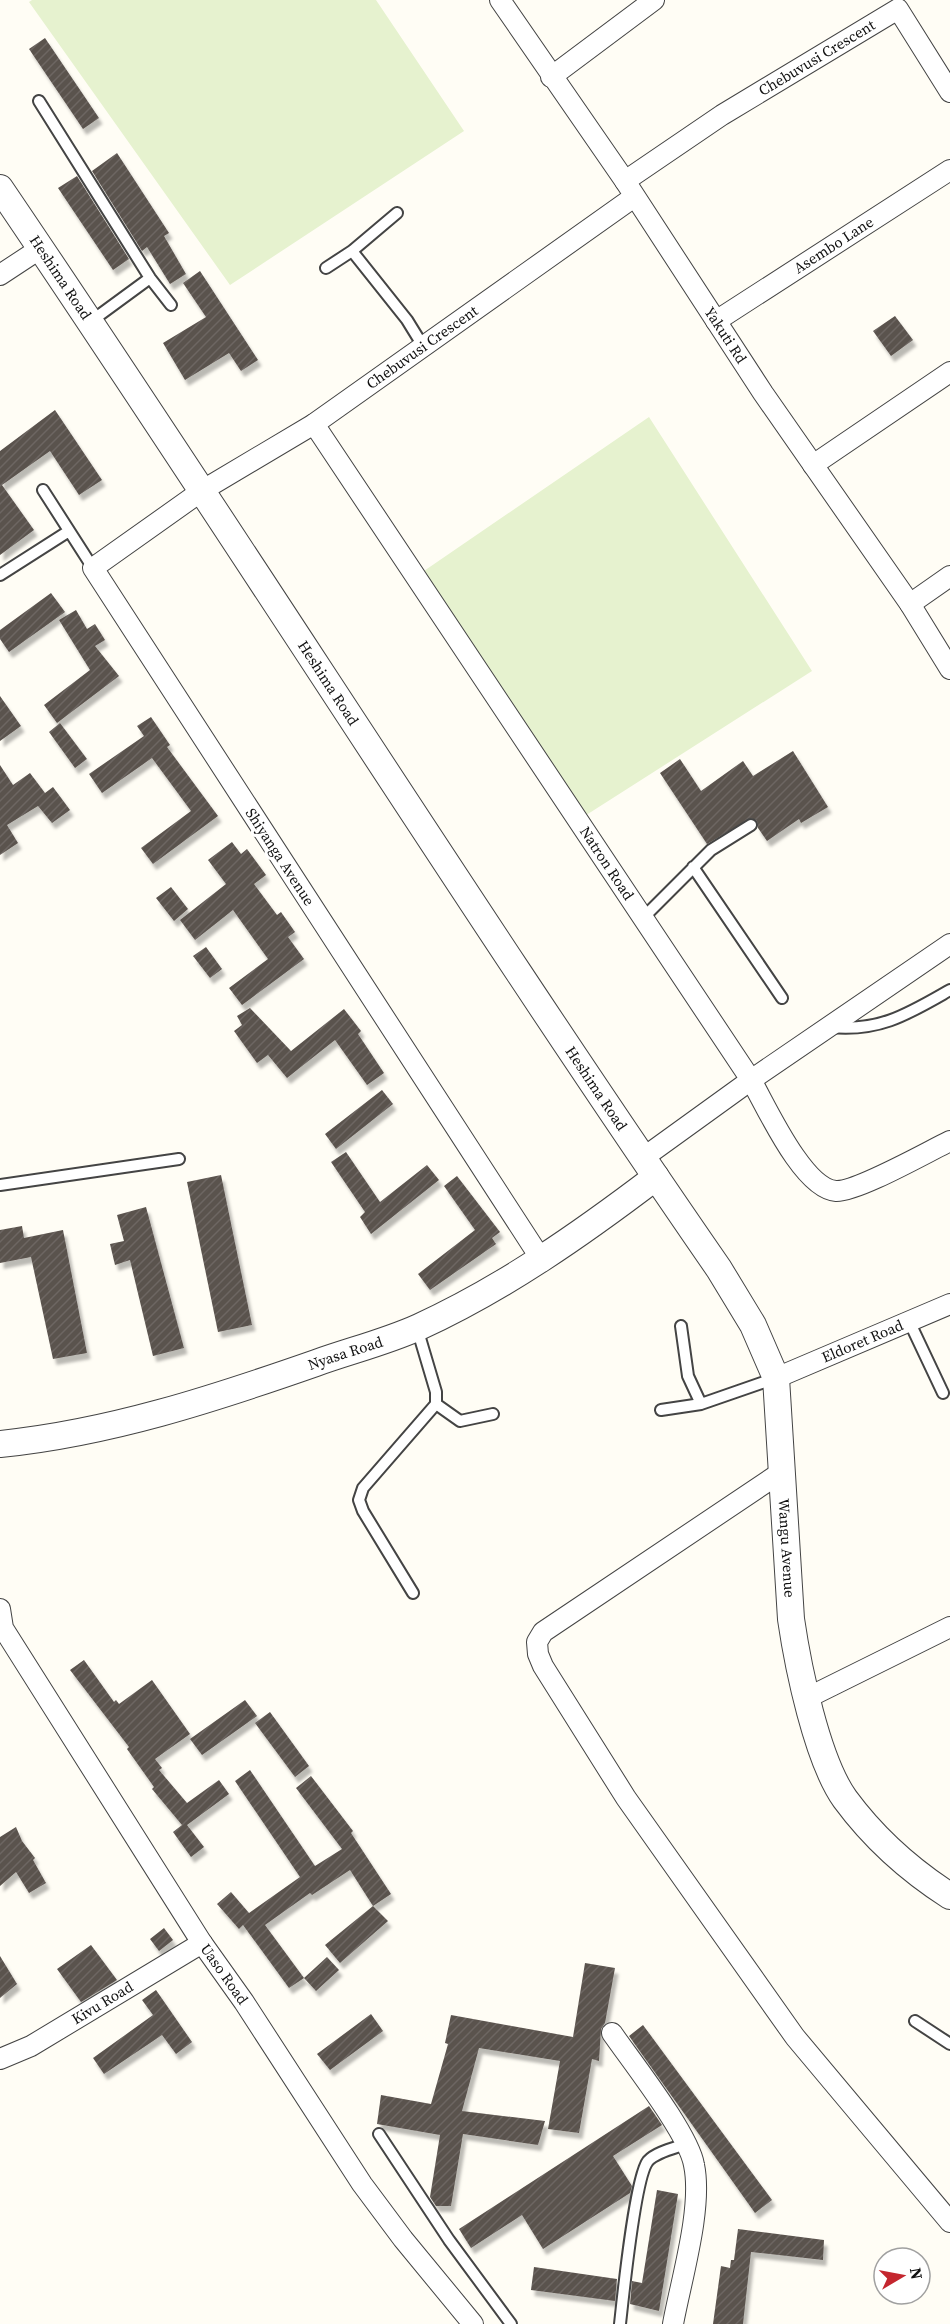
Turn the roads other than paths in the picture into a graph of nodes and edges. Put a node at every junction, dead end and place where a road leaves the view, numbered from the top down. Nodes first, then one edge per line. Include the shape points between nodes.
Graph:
1 (500, 0) edge
2 (654, 0) edge
3 (895, 5) edge
4 (550, 77) junction
5 (950, 92) edge
6 (39, 101) dead end
7 (950, 170) edge
8 (0, 188) edge
9 (629, 189) junction
10 (398, 213) dead end
11 (41, 248) junction
12 (352, 251) junction
13 (326, 268) dead end
14 (0, 275) edge
15 (150, 278) junction
16 (171, 305) dead end
17 (716, 321) junction
18 (90, 322) junction
19 (423, 346) junction
20 (950, 372) edge
21 (314, 424) junction
22 (813, 465) junction
23 (43, 489) dead end
24 (203, 490) junction
25 (69, 531) junction
26 (93, 568) junction
27 (0, 575) edge
28 (950, 576) edge
29 (910, 604) junction
30 (950, 669) edge
31 (751, 825) dead end
32 (693, 867) junction
33 (642, 919) junction
34 (950, 944) edge
35 (950, 990) edge
36 (782, 998) dead end
37 (828, 1027) junction
38 (751, 1080) junction
39 (950, 1141) edge
40 (179, 1159) dead end
41 (649, 1168) junction
42 (0, 1185) edge
43 (541, 1259) junction
44 (950, 1304) edge
45 (909, 1321) junction
46 (681, 1326) dead end
47 (417, 1328) junction
48 (776, 1378) junction
49 (943, 1393) dead end
50 (436, 1404) junction
51 (701, 1404) junction
52 (661, 1410) dead end
53 (492, 1414) dead end
54 (0, 1444) edge
55 (780, 1473) junction
56 (412, 1593) dead end
57 (0, 1609) edge
58 (950, 1627) edge
59 (2, 1629) edge
60 (807, 1698) junction
61 (950, 1896) edge
62 (202, 1943) junction
63 (915, 2020) dead end
64 (612, 2033) dead end
65 (950, 2044) edge
66 (0, 2059) edge
67 (379, 2134) dead end
68 (686, 2144) junction
69 (950, 2222) edge
70 (473, 2324) edge
71 (511, 2324) edge
72 (620, 2324) edge
73 (673, 2324) edge

1 - 4 street, Yakuti Rd
2 - 4 street
3 - 5 street, Chebuvusi Crescent
3 - 9 street, Chebuvusi Crescent via 722,115
4 - 9 street, Yakuti Rd
6 - 15 lane
7 - 17 street, Asembo Lane
8 - 11 street, Heshima Road
9 - 17 street, Yakuti Rd
9 - 19 street, Chebuvusi Crescent
10 - 12 lane
11 - 14 street
11 - 18 street, Heshima Road
12 - 13 lane
12 - 19 lane
15 - 16 lane
15 - 18 lane
17 - 22 street, Yakuti Rd
18 - 24 street, Heshima Road
19 - 21 street, Chebuvusi Crescent
20 - 22 street
21 - 24 street, Chebuvusi Crescent
21 - 33 street, Natron Road
22 - 29 street, Yakuti Rd
23 - 25 lane
24 - 26 street
24 - 41 street, Heshima Road
25 - 26 lane
25 - 27 lane
26 - 43 street, Shiyanga Avenue
28 - 29 street
29 - 30 street, Yakuti Rd
31 - 32 lane via 711,850
32 - 33 lane
32 - 36 lane
33 - 38 street, Natron Road
34 - 37 street
35 - 37 lane via 870,1028
37 - 38 street
38 - 39 street, Natron Road via 796,1157 812,1178 826,1188 850,1188
38 - 41 street
40 - 42 lane
41 - 43 street, Nyasa Road
41 - 48 street, Wangu Avenue via 720,1269 753,1324
43 - 47 street, Nyasa Road
44 - 45 street, Eldoret Road
45 - 48 street, Eldoret Road
45 - 49 lane
46 - 51 lane via 688,1376
47 - 50 lane
47 - 54 street, Nyasa Road via 142,1419 46,1439
48 - 51 lane
48 - 55 street, Wangu Avenue
50 - 53 lane via 460,1421
50 - 56 lane via 359,1497 363,1511
51 - 52 lane
55 - 60 street, Wangu Avenue via 791,1619
55 - 69 street via 543,1632 537,1642 538,1654 626,1798 795,2037
57 - 59 street, Uaso Road
58 - 60 street
59 - 62 street, Uaso Road
60 - 61 street, Wangu Avenue via 821,1749 844,1798 912,1869
62 - 66 street, Kivu Road via 31,2046
62 - 70 street, Uaso Road via 362,2184
63 - 65 lane
64 - 68 street
67 - 71 lane via 448,2240
68 - 72 lane via 656,2156 645,2167 630,2242
68 - 73 street via 694,2162 696,2201

